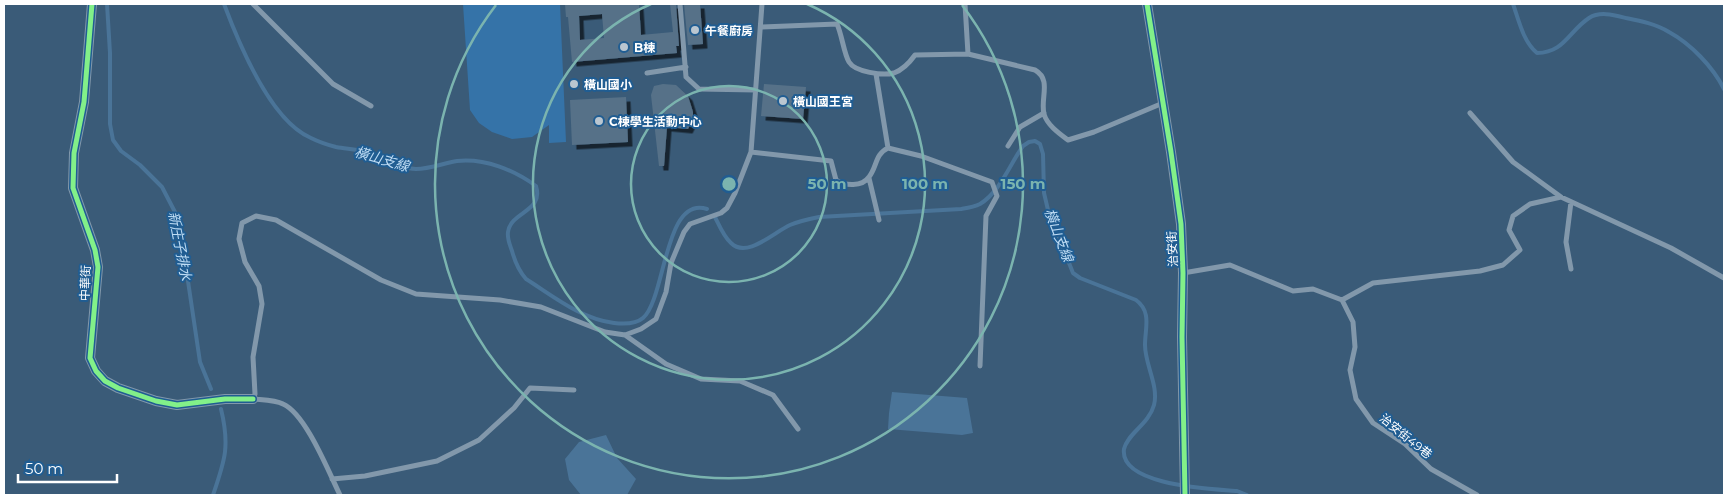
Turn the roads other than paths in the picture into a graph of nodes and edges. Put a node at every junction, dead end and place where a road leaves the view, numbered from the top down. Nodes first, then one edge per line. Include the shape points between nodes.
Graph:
1 (92, 4) edge
2 (253, 4) edge
3 (680, 4) edge
4 (762, 4) edge
5 (965, 4) edge
6 (1148, 4) edge
7 (761, 27) junction
8 (968, 54) junction
9 (686, 67) junction
10 (647, 73) dead end
11 (876, 74) junction
12 (756, 90) junction
13 (1163, 103) junction
14 (371, 106) dead end
15 (1470, 112) dead end
16 (1044, 113) junction
17 (1008, 146) dead end
18 (888, 148) junction
19 (751, 152) junction
20 (869, 178) junction
21 (1560, 197) junction
22 (1571, 202) junction
23 (880, 220) dead end
24 (1571, 269) dead end
25 (1183, 272) junction
26 (1724, 278) edge
27 (1342, 300) junction
28 (625, 335) junction
29 (980, 366) dead end
30 (574, 390) dead end
31 (253, 399) junction
32 (798, 429) dead end
33 (332, 479) junction
34 (1185, 486) edge
35 (340, 495) edge
36 (1477, 495) edge

1 - 31 street, 中華街 via 84,102 74,153 73,188 98,267 90,358 105,381 156,401 176,405
2 - 14 lane via 333,84
3 - 9 lane
4 - 7 lane
5 - 8 lane
6 - 13 street, 治安街
7 - 11 lane via 837,24 849,63 857,69
7 - 12 lane
8 - 11 lane via 915,55 894,73
8 - 16 lane via 1041,74 1044,80
9 - 10 lane
9 - 12 lane via 686,77 699,89
11 - 18 lane
12 - 19 lane
13 - 16 lane via 1068,140
13 - 25 street, 治安街 via 1181,224
15 - 21 lane via 1513,162
16 - 17 lane via 1020,128
18 - 20 lane via 878,157
18 - 29 lane via 921,156 992,182 996,196 986,216
19 - 20 lane via 831,161 836,180 842,184 858,184
19 - 28 lane via 727,208 690,224 684,232 671,263 666,292 656,318 641,330
20 - 23 lane
21 - 22 lane
21 - 27 lane via 1530,204 1513,216 1509,230 1520,250 1503,265 1480,271 1373,283
22 - 24 lane via 1566,242
22 - 26 lane via 1671,248
25 - 27 lane via 1230,265 1293,291 1313,289
25 - 34 street, 治安街
27 - 36 lane, 治安街49巷 via 1353,322 1355,347 1350,370 1356,399 1373,423 1405,444 1431,469
28 - 31 lane via 605,332 541,307 500,300 416,294 380,280 276,220 256,216 242,223 239,239 245,262 259,286 262,304 253,358
28 - 32 lane via 666,364 701,379 740,381 773,395
30 - 33 lane via 530,388 514,408 479,440 437,461 366,476
31 - 33 lane via 284,404 297,415
33 - 35 lane

